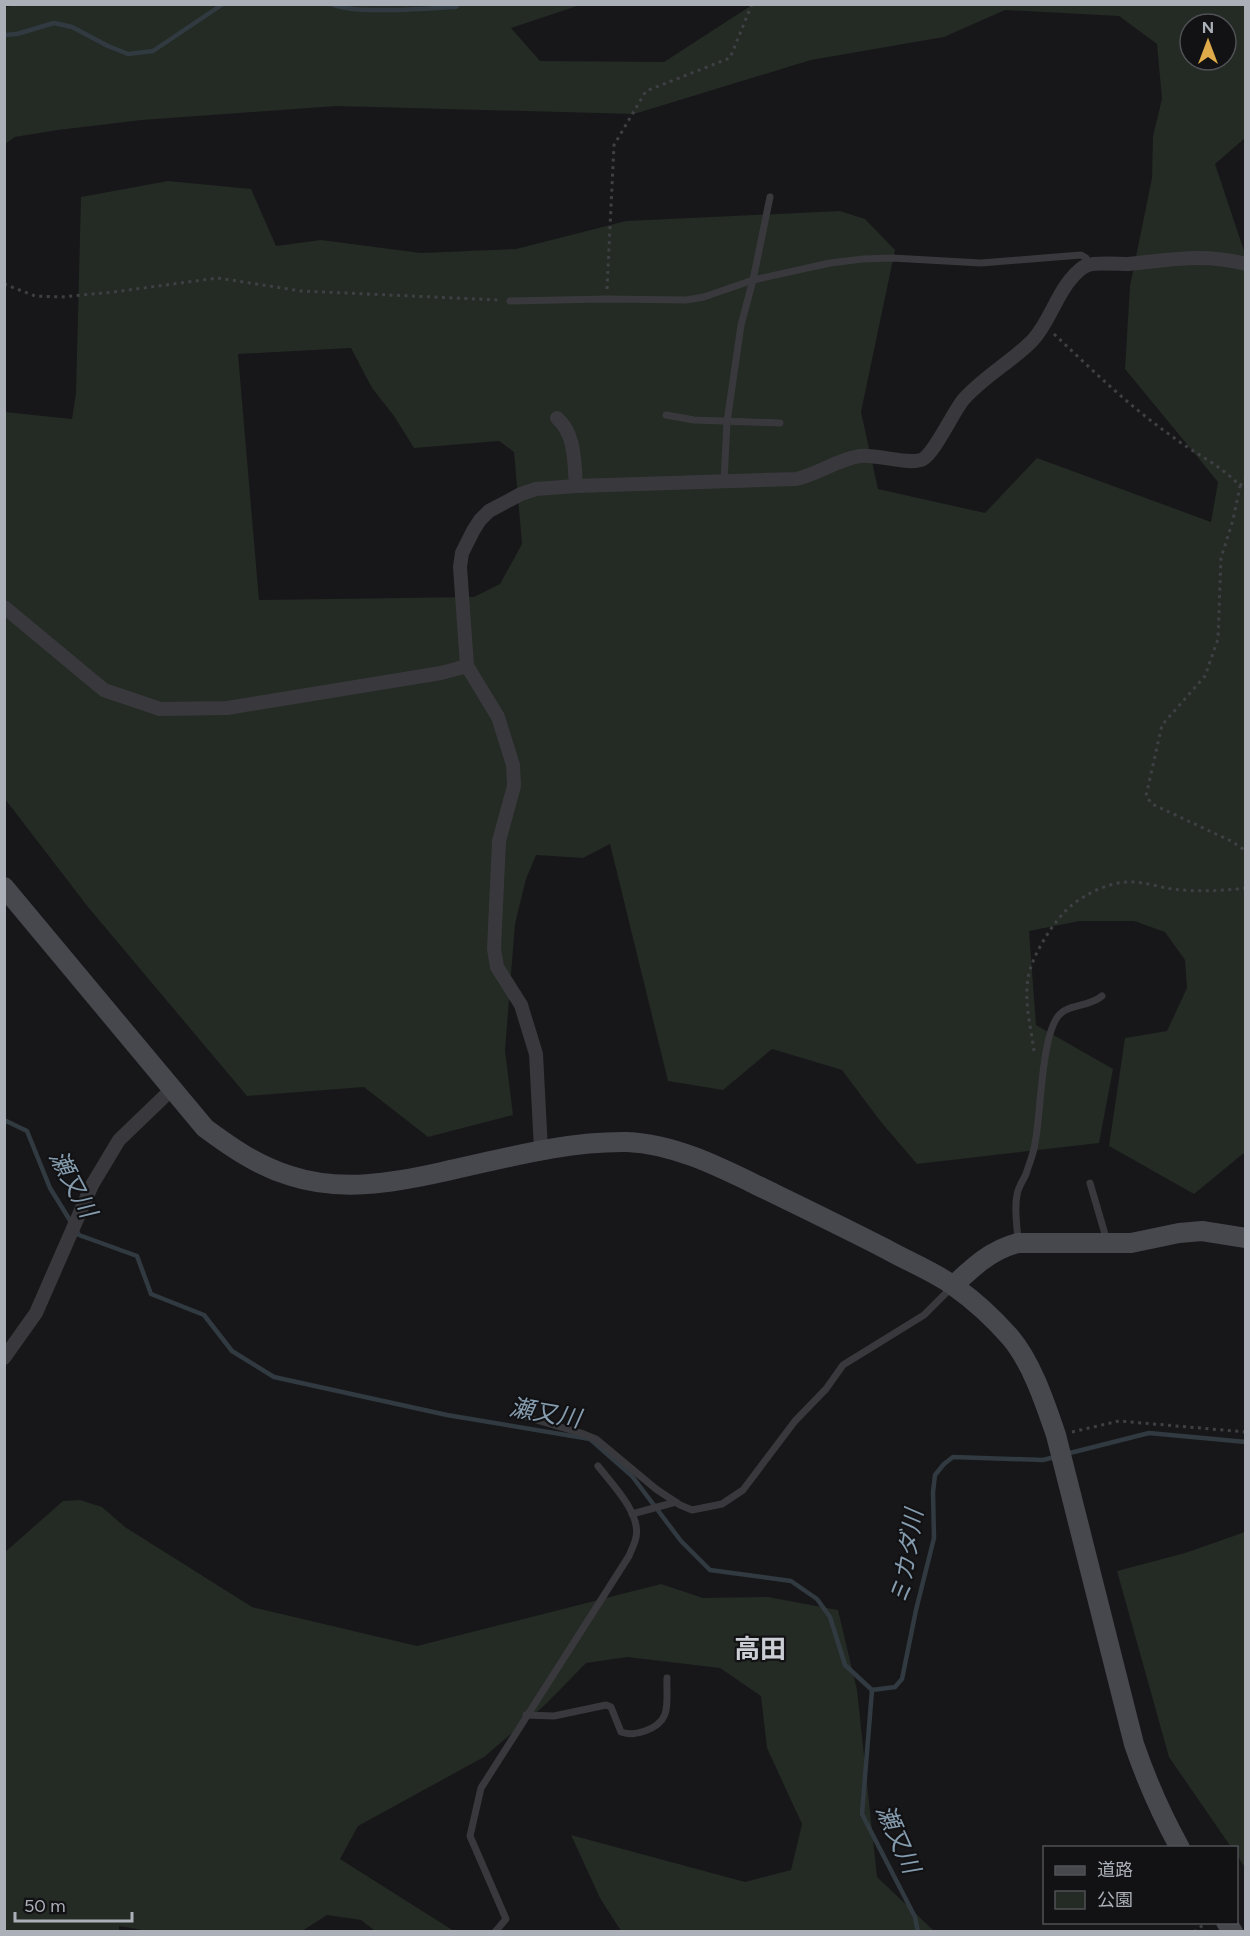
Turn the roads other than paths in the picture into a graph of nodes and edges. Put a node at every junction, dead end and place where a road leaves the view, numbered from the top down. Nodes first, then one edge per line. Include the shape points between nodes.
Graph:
1 (770, 197) dead end
2 (1245, 264) edge
3 (1088, 265) junction
4 (753, 280) junction
5 (510, 301) road end
6 (666, 415) dead end
7 (557, 418) dead end
8 (727, 422) junction
9 (780, 423) dead end
10 (724, 481) junction
11 (576, 486) junction
12 (4, 608) edge
13 (467, 666) junction
14 (4, 887) edge
15 (1102, 996) dead end
16 (172, 1089) junction
17 (541, 1150) junction
18 (1090, 1183) dead end
19 (1245, 1238) edge
20 (1018, 1243) junction
21 (1108, 1243) junction
22 (954, 1285) junction
23 (4, 1358) edge
24 (526, 1417) dead end
25 (597, 1466) dead end
26 (676, 1502) junction
27 (632, 1514) junction
28 (667, 1678) dead end
29 (526, 1715) junction
30 (1179, 1846) edge
31 (495, 1932) edge

1 - 4 lane
2 - 3 street via 1200,257
3 - 4 lane via 1081,255 981,263 892,258 830,263
3 - 10 street via 1071,279 1042,330 1020,353 971,390 928,456 920,461 859,456 796,479
4 - 5 lane via 686,300
4 - 8 lane via 741,325
6 - 8 lane
7 - 11 street via 570,436
8 - 9 lane
8 - 10 lane
10 - 11 street
11 - 13 street via 521,494 489,511 476,525 462,553 460,567
12 - 13 street via 104,690 160,709 227,708
13 - 17 street via 498,717 513,765 514,786 499,841 494,949 497,967 521,1005 536,1054
14 - 16 street
15 - 20 lane via 1094,1003 1060,1014 1052,1031 1035,1144 1017,1192
16 - 17 street via 205,1128 244,1156 312,1181 369,1184
16 - 23 street via 119,1140 92,1185 36,1313
17 - 22 street via 627,1142 680,1152 857,1234
18 - 21 lane
19 - 21 street via 1202,1231
20 - 21 street
20 - 22 street via 980,1260
22 - 26 lane via 924,1315 843,1365 743,1490 722,1504 692,1510
22 - 30 street via 1012,1339 1044,1401 1134,1743 1149,1788
24 - 26 lane via 596,1439
25 - 27 lane
26 - 27 lane
27 - 29 lane via 637,1536 629,1556
28 - 29 lane via 662,1722 639,1733 621,1732 611,1707 606,1705 554,1716
29 - 31 lane via 481,1788 470,1836 506,1919

